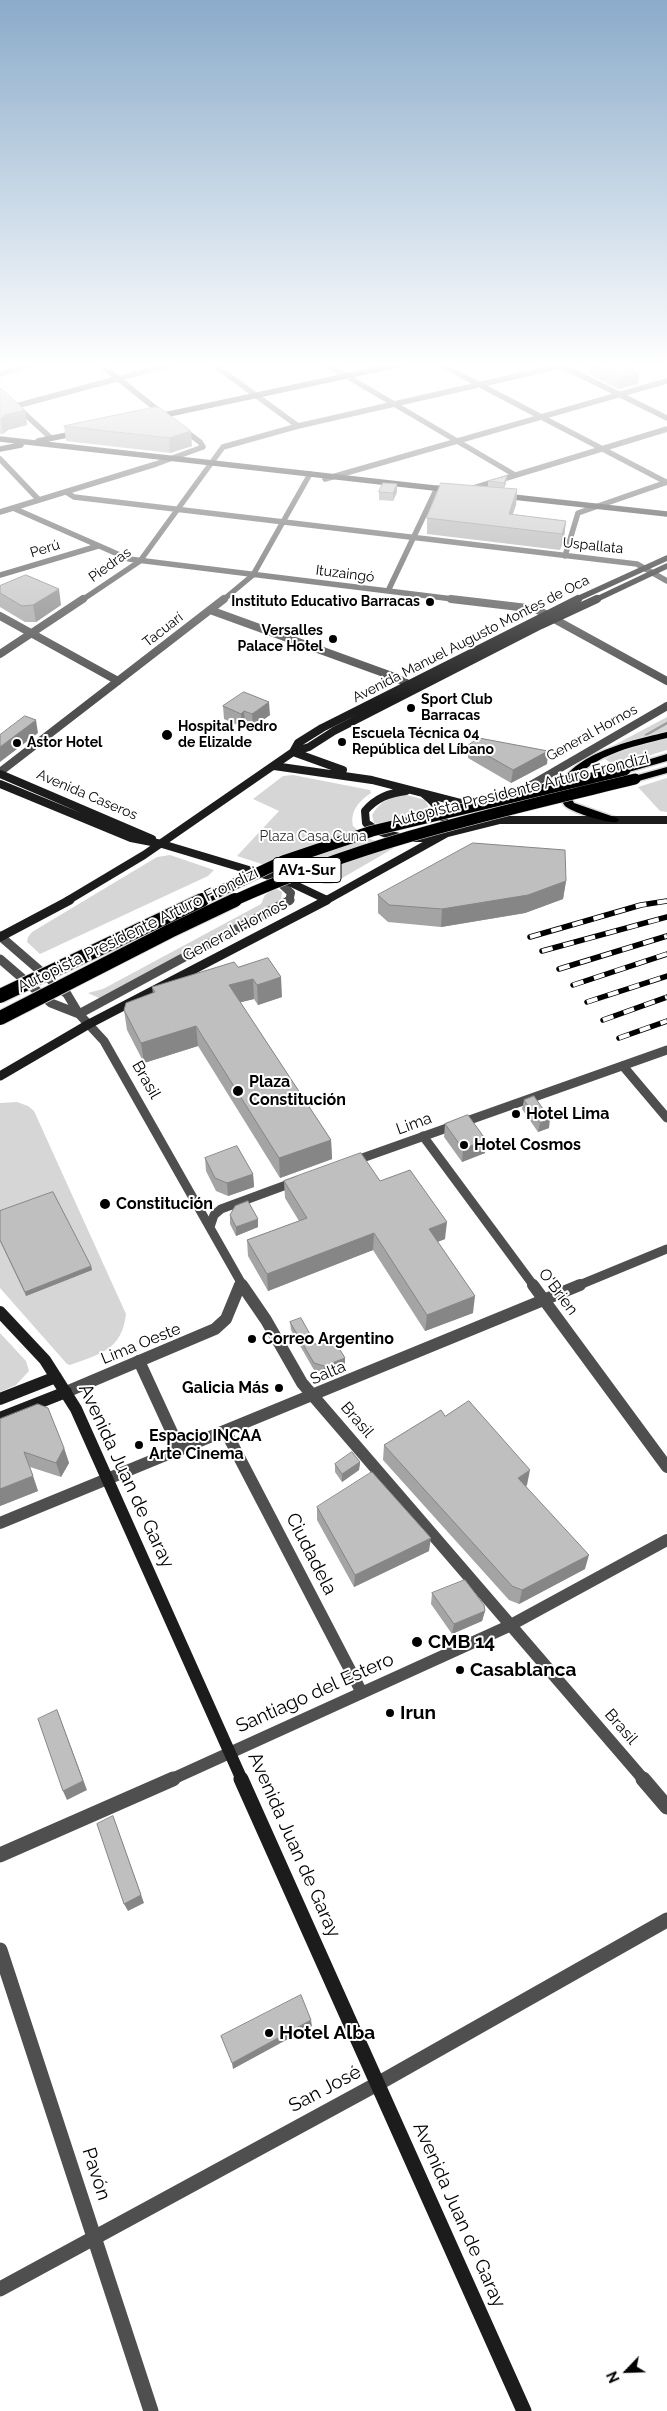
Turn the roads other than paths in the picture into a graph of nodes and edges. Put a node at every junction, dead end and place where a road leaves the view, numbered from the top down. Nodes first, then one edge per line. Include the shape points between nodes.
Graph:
1 (309, 476) edge
2 (17, 477) edge
3 (116, 477) edge
4 (200, 477) edge
5 (312, 477) edge
6 (321, 477) edge
7 (333, 477) junction
8 (511, 477) edge
9 (325, 479) junction
10 (666, 482) edge
11 (436, 490) junction
12 (66, 492) junction
13 (463, 493) junction
14 (481, 493) edge
15 (456, 494) joint
16 (500, 495) edge
17 (474, 496) edge
18 (492, 498) edge
19 (39, 500) junction
20 (594, 506) junction
21 (13, 508) junction
22 (585, 509) junction
23 (177, 510) junction
24 (0, 512) edge
25 (667, 514) edge
26 (667, 518) edge
27 (283, 522) junction
28 (415, 536) junction
29 (98, 546) junction
30 (565, 556) junction
31 (667, 558) edge
32 (140, 561) junction
33 (667, 566) edge
34 (646, 567) junction
35 (654, 572) junction
36 (0, 575) edge
37 (252, 575) junction
38 (667, 581) edge
39 (388, 591) junction
40 (210, 610) junction
41 (544, 614) junction
42 (0, 616) edge
43 (554, 619) junction
44 (31, 634) junction
45 (0, 654) edge
46 (118, 681) junction
47 (667, 681) edge
48 (408, 683) junction
49 (417, 688) junction
50 (667, 706) edge
51 (667, 735) edge
52 (293, 752) junction
53 (667, 757) edge
54 (274, 766) junction
55 (667, 770) edge
56 (0, 773) edge
57 (372, 780) junction
58 (0, 784) edge
59 (531, 785) dead end
60 (564, 785) junction
61 (418, 792) junction
62 (469, 805) joint
63 (613, 820) junction
64 (667, 820) edge
65 (443, 835) junction
66 (162, 844) junction
67 (276, 880) junction
68 (325, 899) junction
69 (0, 936) edge
70 (0, 959) edge
71 (0, 996) edge
72 (79, 1014) junction
73 (0, 1018) edge
74 (89, 1024) junction
75 (667, 1050) edge
76 (623, 1066) junction
77 (0, 1076) edge
78 (667, 1118) edge
79 (423, 1136) junction
80 (343, 1165) edge
81 (308, 1177) edge
82 (210, 1227) junction
83 (666, 1250) edge
84 (241, 1283) junction
85 (544, 1300) junction
86 (0, 1312) edge
87 (139, 1361) junction
88 (56, 1378) junction
89 (66, 1392) junction
90 (314, 1396) junction
91 (0, 1399) edge
92 (0, 1418) edge
93 (226, 1432) junction
94 (180, 1450) junction
95 (667, 1467) edge
96 (108, 1479) junction
97 (0, 1523) edge
98 (667, 1540) edge
99 (509, 1626) junction
100 (362, 1693) junction
101 (230, 1753) junction
102 (667, 1807) edge
103 (0, 1856) edge
104 (667, 1920) edge
105 (0, 1950) edge
106 (379, 2083) junction
107 (94, 2236) junction
108 (0, 2289) edge
109 (151, 2411) edge
110 (524, 2411) edge

1 - 27 street, Tacuarí
2 - 19 street
3 - 12 street
4 - 23 street, Piedras
5 - 9 main road
6 - 7 main road
7 - 9 street
7 - 11 main road
8 - 13 street
9 - 11 main road
10 - 20 street
11 - 13 main road
11 - 15 main road
11 - 28 street
12 - 19 street
12 - 23 street, Uspallata via 74,497
13 - 14 main road
13 - 15 street
13 - 17 main road
16 - 20 main road
18 - 22 main road
19 - 21 street
20 - 22 street
20 - 25 main road
21 - 24 street
21 - 29 street, Ituzaingó
22 - 26 main road
22 - 30 street via 578,513
23 - 27 street, Uspallata
23 - 32 street, Piedras
27 - 28 street, Uspallata
27 - 37 street, Tacuarí
28 - 30 street, Uspallata
28 - 39 street
29 - 32 street, Ituzaingó
29 - 36 street, Perú
30 - 34 street, Uspallata
31 - 34 main road, Avenida Manuel Augusto Montes de Oca
32 - 37 street, Ituzaingó
32 - 44 street, Piedras
33 - 35 main road, Avenida Manuel Augusto Montes de Oca
34 - 35 street, Uspallata
34 - 41 main road, Avenida Manuel Augusto Montes de Oca
35 - 38 street, Uspallata
35 - 43 main road, Avenida Manuel Augusto Montes de Oca
37 - 39 street, Ituzaingó
37 - 40 street, Tacuarí
39 - 41 street, Ituzaingó via 536,609
40 - 46 street, Tacuarí
40 - 48 street
41 - 43 street, Ituzaingó
41 - 48 main road, Avenida Manuel Augusto Montes de Oca
42 - 44 street
43 - 47 street, Ituzaingó
43 - 49 main road, Avenida Manuel Augusto Montes de Oca
44 - 45 street, Piedras
44 - 46 street
46 - 56 street, Tacuarí
48 - 49 street
48 - 52 main road, Avenida Manuel Augusto Montes de Oca via 322,728 298,743
49 - 52 main road, Avenida Manuel Augusto Montes de Oca via 309,747
50 - 59 street, General Hornos
51 - 60 highway via 607,753 581,767
52 - 54 main road, Avenida Manuel Augusto Montes de Oca
52 - 57 main road
53 - 71 highway, Autopista Presidente Arturo Frondizi / AV1-Sur, bridge via 372,831 284,861
54 - 57 main road
54 - 66 main road, Avenida Manuel Augusto Montes de Oca
55 - 73 highway, Autopista Presidente Arturo Frondizi / AV1-Sur, bridge via 418,832 345,855 244,895
56 - 66 main road, Avenida Caseros
57 - 61 main road
58 - 66 main road, Avenida Caseros via 131,838
60 - 62 highway via 507,807
60 - 63 highway via 562,792 570,805
61 - 62 main road
61 - 65 main road via 441,812 445,820
61 - 65 main road via 400,792 380,798 365,811 366,823 399,838
63 - 64 main road, General Hornos
63 - 65 main road, General Hornos via 517,820 477,824
65 - 68 main road, General Hornos
66 - 67 main road, Avenida Caseros
66 - 69 main road, Avenida Manuel Augusto Montes de Oca via 84,892
67 - 68 main road, Avenida Caseros via 290,882
67 - 72 street, General Hornos via 292,894 287,903
68 - 74 main road, General Hornos
69 - 72 street, Brasil via 67,994
70 - 72 street, Brasil via 51,1003
72 - 74 street, Brasil
74 - 77 main road, General Hornos
74 - 82 street, Brasil via 105,1043
75 - 76 street, Lima
76 - 78 street
76 - 79 street, Lima
79 - 80 street, Lima
79 - 85 street, O'Brien
81 - 82 street via 221,1209 214,1215
82 - 84 street, Brasil
83 - 85 street, Salta
84 - 87 street, Lima Oeste via 226,1318 215,1329
84 - 90 street, Brasil via 302,1383
85 - 90 street, Salta
85 - 95 street, O'Brien
86 - 88 main road, Avenida Juan de Garay via 45,1360
87 - 89 street, Lima Oeste
87 - 94 street
88 - 89 main road, Avenida Juan de Garay
88 - 91 main road
89 - 92 main road, Lima Oeste
89 - 96 main road, Avenida Juan de Garay
90 - 93 street, Salta
90 - 99 street, Brasil
93 - 94 street, Salta
93 - 100 street, Ciudadela
94 - 96 street, Salta
96 - 97 street, Salta
96 - 101 main road, Avenida Juan de Garay
98 - 99 street, Santiago del Estero
99 - 100 street, Santiago del Estero
99 - 102 street, Brasil
100 - 101 street, Santiago del Estero
101 - 103 street, Santiago del Estero
101 - 106 main road, Avenida Juan de Garay
104 - 106 street, San José
105 - 107 street, Pavón
106 - 107 street, San José
106 - 110 main road, Avenida Juan de Garay
107 - 108 street, San José
107 - 109 street, Pavón

